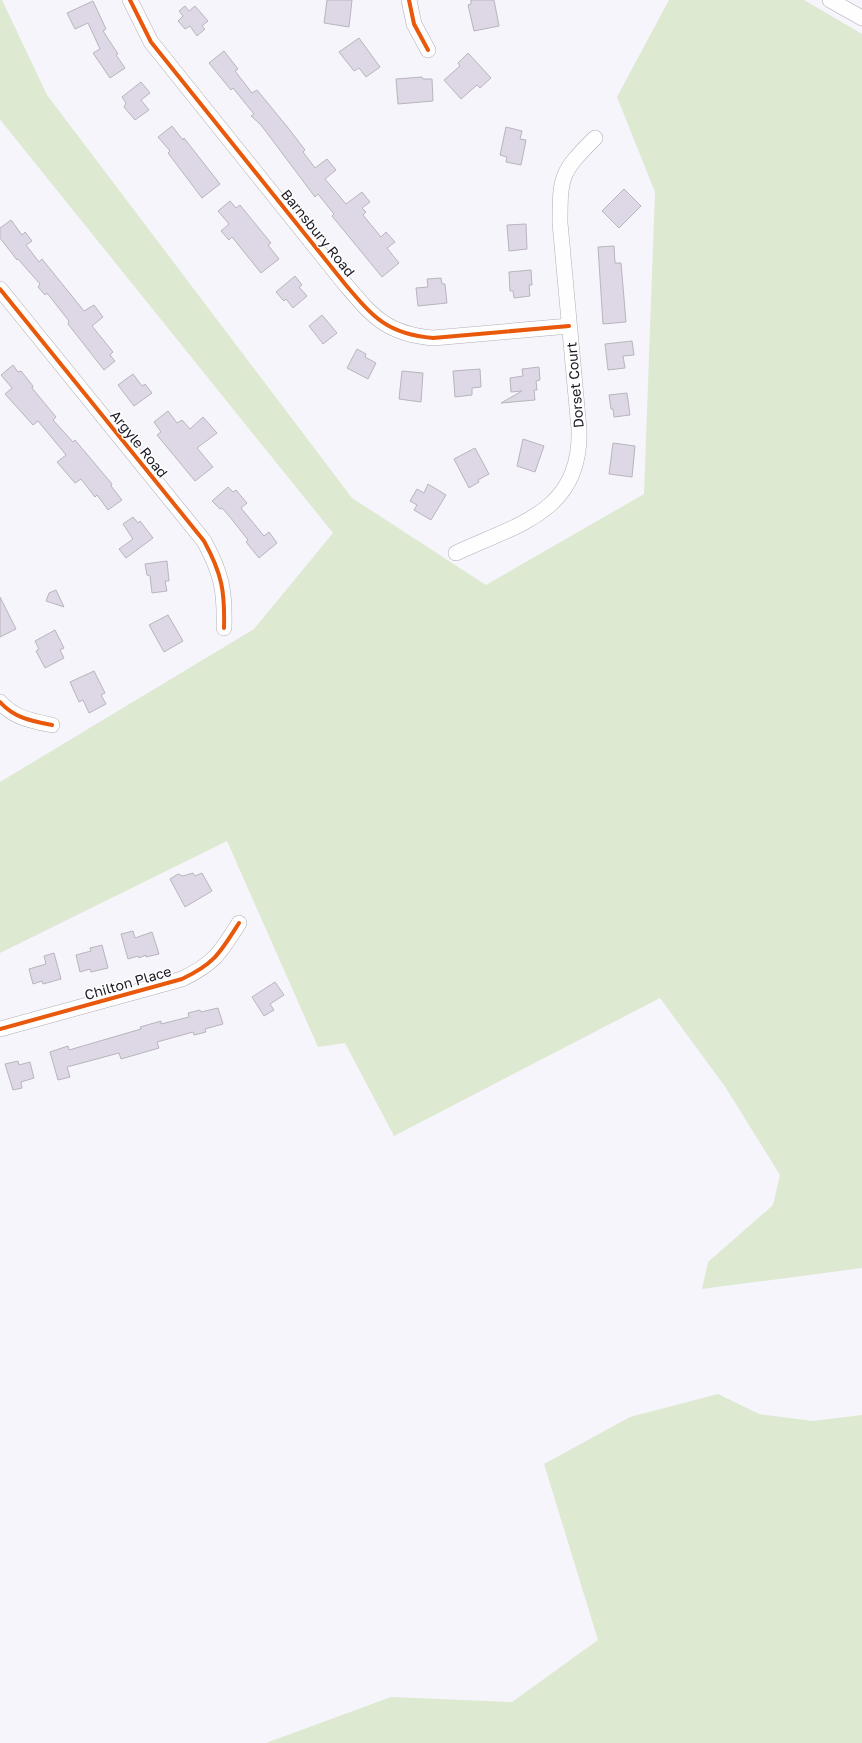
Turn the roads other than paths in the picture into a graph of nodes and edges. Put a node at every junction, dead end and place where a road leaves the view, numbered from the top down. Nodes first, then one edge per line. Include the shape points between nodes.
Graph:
1 (130, 0) edge
2 (409, 0) edge
3 (830, 0) edge
4 (862, 18) edge
5 (428, 50) dead end
6 (596, 138) dead end
7 (0, 289) edge
8 (569, 326) junction
9 (456, 553) dead end
10 (224, 628) dead end
11 (0, 702) edge
12 (52, 725) dead end
13 (239, 923) dead end
14 (0, 1029) edge

1 - 8 street, Barnsbury Road via 151,42 345,284 379,320 398,332 433,338
2 - 5 street via 414,24
3 - 4 street
6 - 8 street, Dorset Court via 567,169 560,193 560,224
7 - 10 street, Argyle Road via 204,541 222,580
8 - 9 street, Dorset Court via 580,440 565,490 551,506 538,515
11 - 12 street via 24,720
13 - 14 street, Chilton Place via 221,951 209,964 182,979

